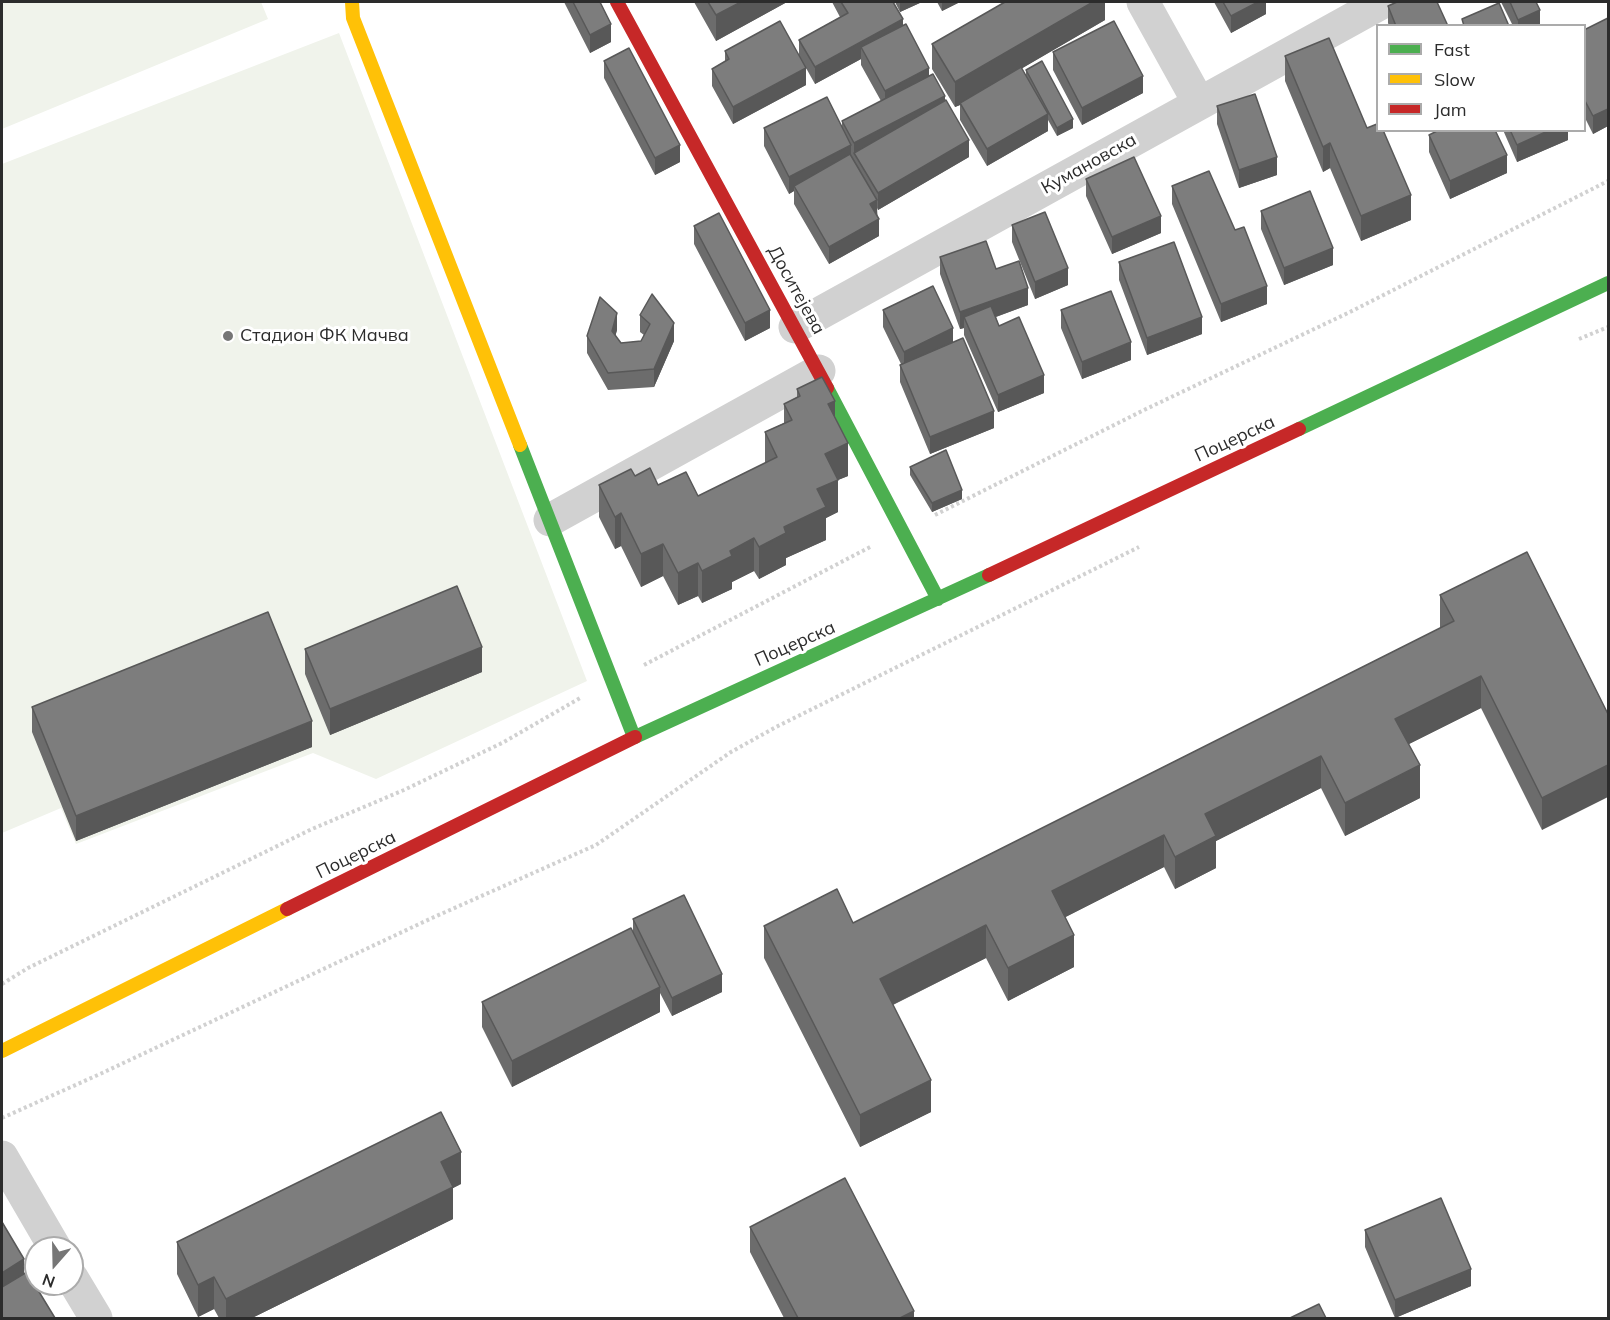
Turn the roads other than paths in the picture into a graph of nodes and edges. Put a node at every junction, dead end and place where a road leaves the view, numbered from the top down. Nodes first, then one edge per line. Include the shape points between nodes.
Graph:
1 (352, 2) edge
2 (617, 2) edge
3 (1143, 2) edge
4 (1383, 2) edge
5 (1199, 103) junction
6 (1608, 283) edge
7 (795, 327) junction
8 (819, 371) junction
9 (550, 520) junction
10 (938, 599) junction
11 (634, 737) junction
12 (2, 1051) edge
13 (2, 1157) edge
14 (47, 1236) edge
15 (83, 1296) edge
16 (96, 1318) edge

1 - 9 main road via 353,18
2 - 7 main road, Доситејева
3 - 5 street
4 - 5 street, Кумановска
5 - 7 street, Кумановска
6 - 10 main road, Поцерска
7 - 8 main road, Доситејева
8 - 9 street
8 - 10 main road, Доситејева
9 - 11 main road
10 - 11 main road, Поцерска
11 - 12 main road, Поцерска
13 - 14 street
15 - 16 street

